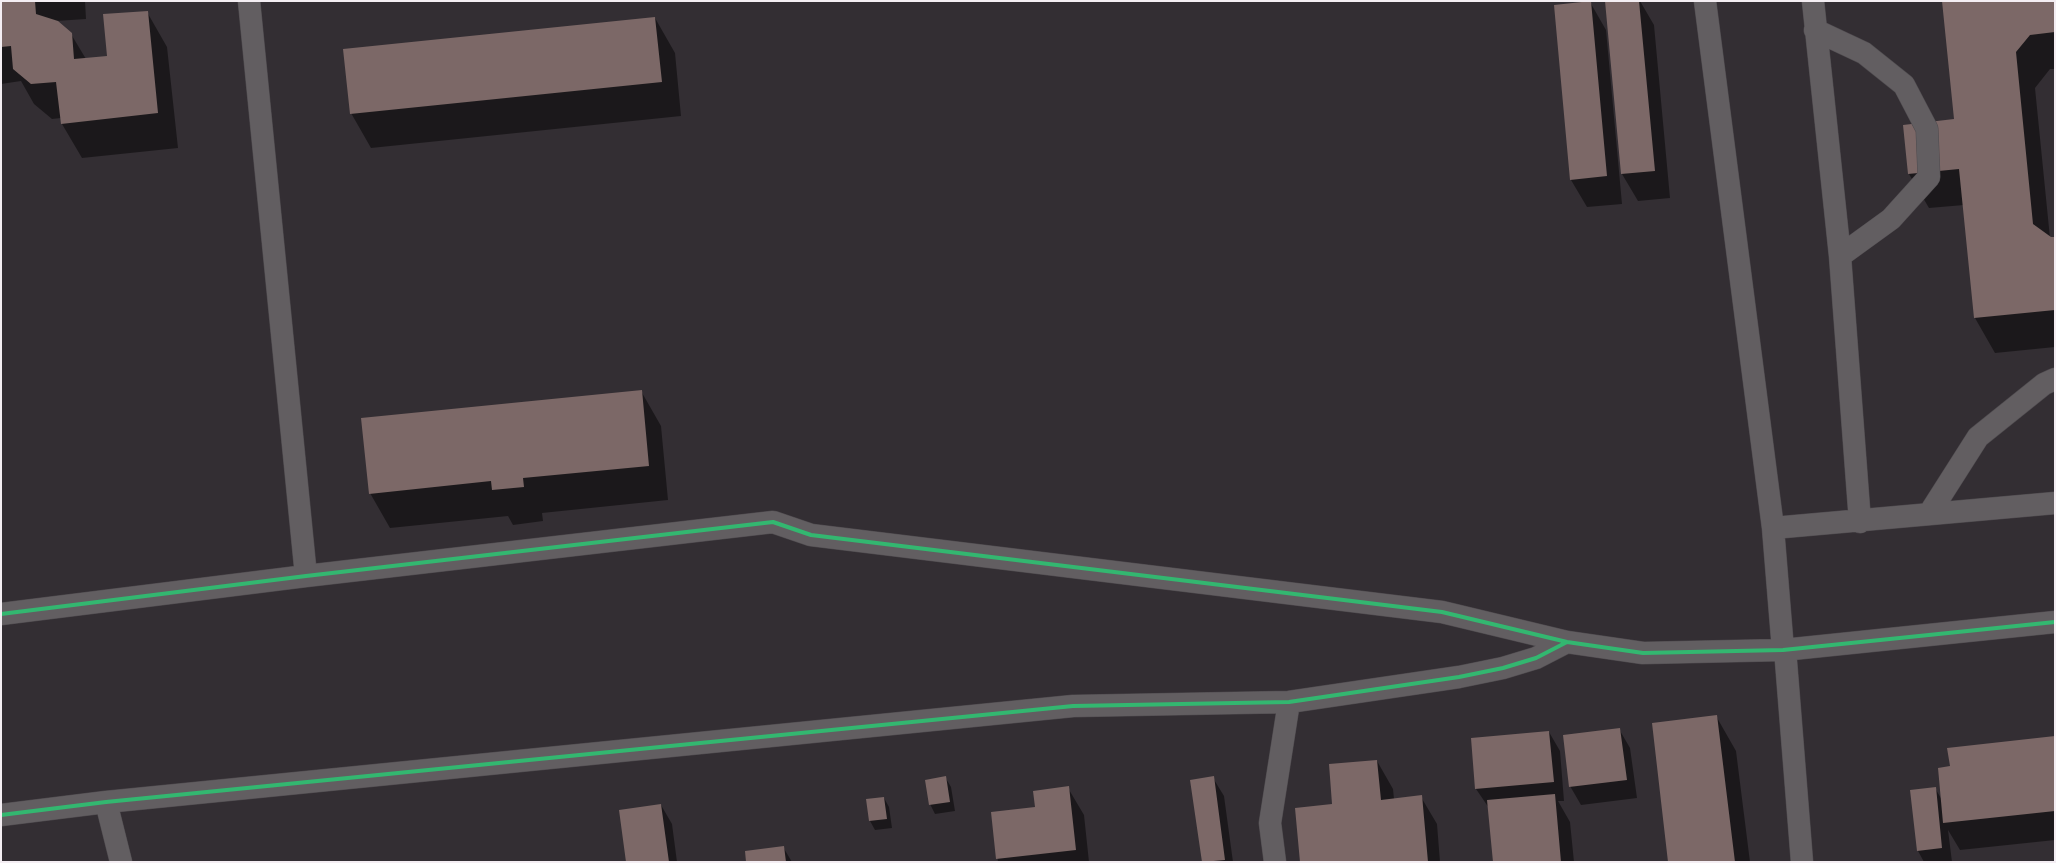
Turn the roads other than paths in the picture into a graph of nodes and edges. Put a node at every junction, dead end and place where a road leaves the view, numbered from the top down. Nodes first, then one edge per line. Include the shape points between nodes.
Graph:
1 (249, 1) edge
2 (1705, 1) edge
3 (1813, 1) edge
4 (1815, 30) junction
5 (1840, 256) junction
6 (2055, 379) edge
7 (2055, 503) edge
8 (1929, 514) junction
9 (1860, 522) junction
10 (1773, 528) junction
11 (306, 576) junction
12 (1, 614) edge
13 (2055, 622) edge
14 (1567, 642) junction
15 (1784, 650) junction
16 (1289, 702) junction
17 (106, 802) junction
18 (1, 815) edge
19 (121, 862) edge
20 (1275, 862) edge
21 (1802, 862) edge

1 - 11 street
2 - 10 street
3 - 4 street
4 - 5 street
4 - 5 street via 1864,52 1904,85 1927,129 1929,177 1891,219
5 - 9 street
6 - 8 street via 2044,384 1978,437
7 - 8 street
8 - 9 street
9 - 10 street
10 - 15 street
11 - 12 street
11 - 14 street via 773,522 811,535 1442,612
13 - 15 street
14 - 15 street via 1643,653
14 - 16 street via 1536,658 1503,668
15 - 21 street
16 - 17 street via 1073,706
16 - 20 street via 1270,823
17 - 18 street
17 - 19 street

